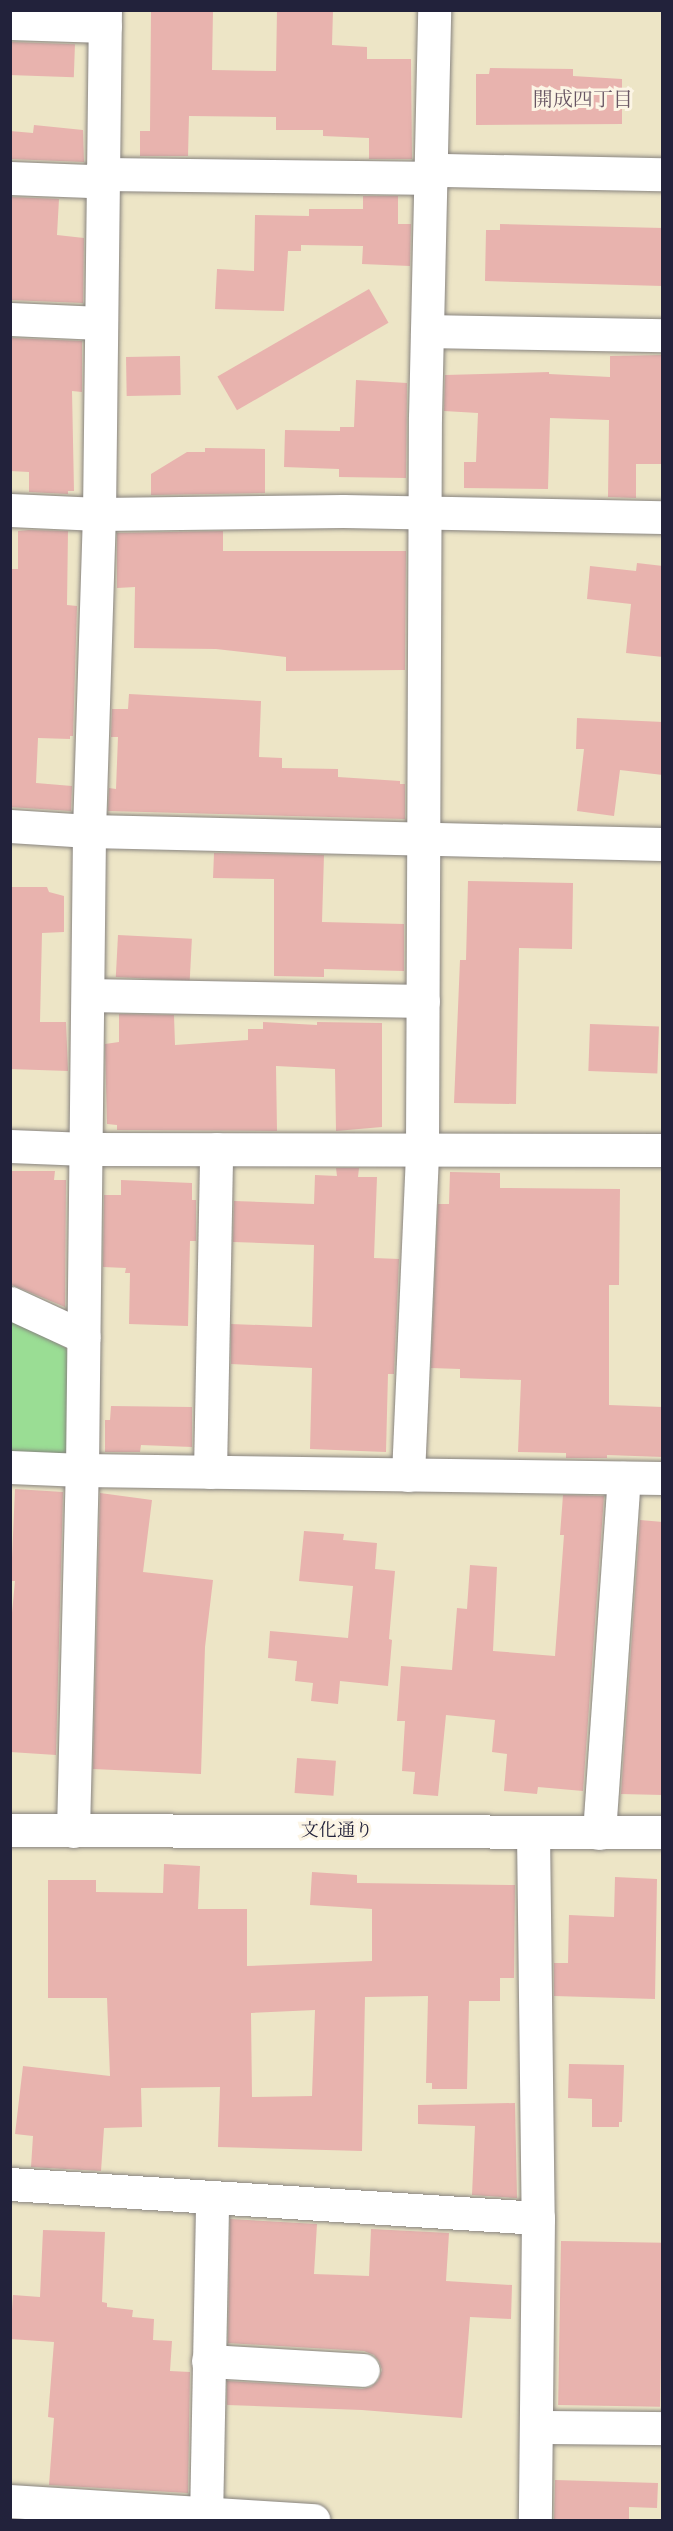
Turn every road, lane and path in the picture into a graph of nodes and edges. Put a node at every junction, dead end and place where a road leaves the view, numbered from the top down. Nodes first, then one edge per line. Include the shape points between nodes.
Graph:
1 (434, 10) edge
2 (105, 18) edge
3 (10, 23) edge
4 (103, 174) junction
5 (430, 174) junction
6 (663, 174) edge
7 (10, 178) edge
8 (10, 319) edge
9 (101, 323) junction
10 (427, 331) junction
11 (663, 335) edge
12 (10, 510) edge
13 (99, 514) junction
14 (425, 514) junction
15 (663, 517) edge
16 (10, 826) edge
17 (89, 831) junction
18 (424, 837) junction
19 (663, 844) edge
20 (88, 995) junction
21 (423, 1001) junction
22 (10, 1146) edge
23 (86, 1149) junction
24 (216, 1149) junction
25 (422, 1150) junction
26 (663, 1150) edge
27 (10, 1303) edge
28 (84, 1337) junction
29 (10, 1467) edge
30 (82, 1470) junction
31 (210, 1472) junction
32 (408, 1475) junction
33 (624, 1478) junction
34 (663, 1478) edge
35 (10, 1830) edge
36 (73, 1831) junction
37 (533, 1832) junction
38 (663, 1832) edge
39 (599, 1833) junction
40 (10, 2184) edge
41 (212, 2198) junction
42 (538, 2218) junction
43 (208, 2361) junction
44 (363, 2370) dead end
45 (537, 2427) junction
46 (663, 2428) edge
47 (10, 2502) edge
48 (206, 2517) edge
49 (313, 2520) edge
50 (535, 2520) edge

1 - 5 street
2 - 3 street
2 - 4 street
4 - 5 street via 420,178
4 - 7 street via 90,181
4 - 9 street
5 - 6 street via 444,170
5 - 10 street
8 - 9 street
9 - 13 street
10 - 11 street
10 - 14 street
12 - 13 street
13 - 14 street
13 - 17 street
14 - 15 street
14 - 18 street
16 - 17 street
17 - 18 street
17 - 20 street
18 - 19 street
18 - 21 street
20 - 21 street
20 - 23 street
21 - 25 street
22 - 23 street
23 - 24 street
23 - 28 street
24 - 25 street
24 - 31 street
25 - 26 street
25 - 32 street
27 - 28 street
28 - 30 street
29 - 30 street
30 - 31 street
30 - 36 street
31 - 32 street
32 - 33 street
33 - 34 street
33 - 39 street
35 - 36 street, 文化通り
36 - 37 street, 文化通り
37 - 39 street, 文化通り
37 - 42 street
38 - 39 street, 文化通り
40 - 41 street
41 - 42 street
41 - 43 street
42 - 45 street
43 - 44 street
43 - 48 street
45 - 46 street
45 - 50 street
47 - 48 street
48 - 49 street

